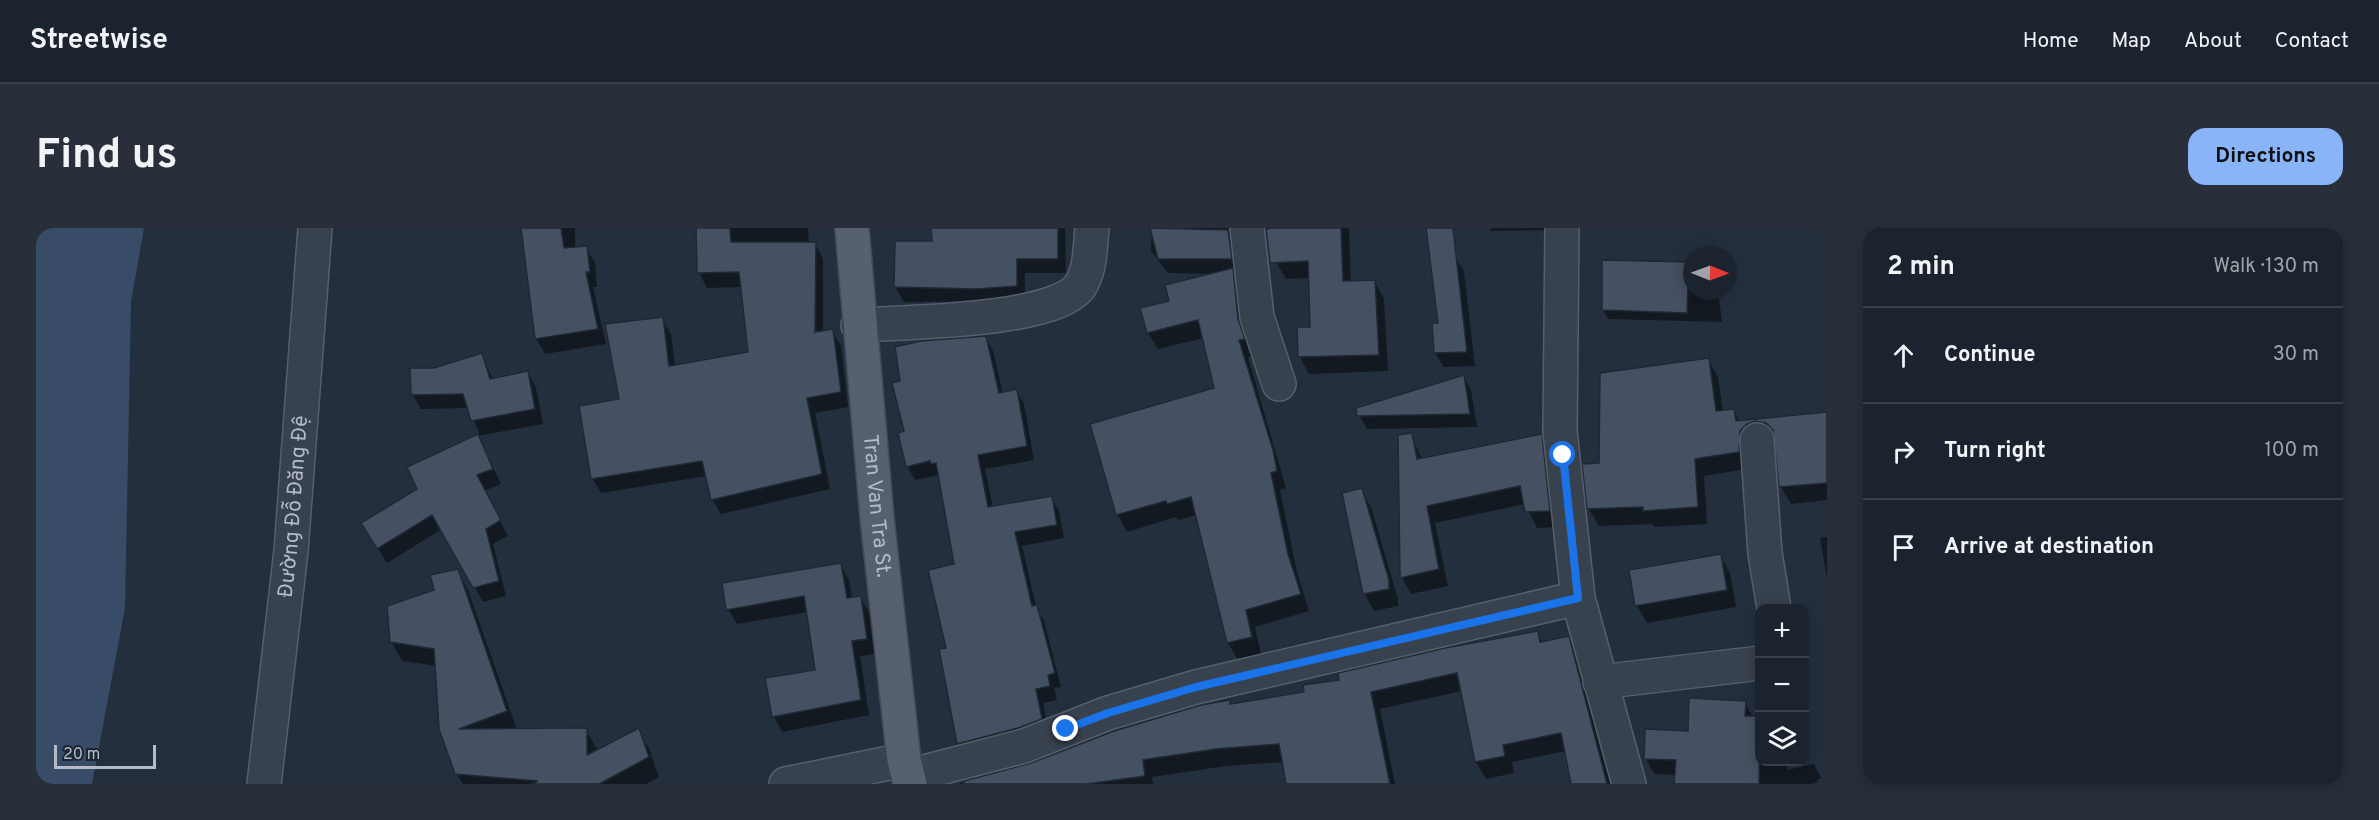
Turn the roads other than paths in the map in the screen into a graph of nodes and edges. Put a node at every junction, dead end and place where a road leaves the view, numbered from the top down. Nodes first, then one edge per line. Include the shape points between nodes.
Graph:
1 (315, 228) edge
2 (852, 228) edge
3 (1092, 228) edge
4 (1247, 228) edge
5 (1562, 228) edge
6 (858, 325) junction
7 (1279, 384) dead end
8 (1757, 440) dead end
9 (1578, 598) junction
10 (1773, 604) edge
11 (1755, 664) edge
12 (1600, 682) junction
13 (908, 773) edge
14 (264, 784) edge
15 (786, 784) edge
16 (1629, 784) edge

1 - 14 street, Đường Đỗ Đăng Đệ via 291,551
2 - 6 main road, Tran Van Tra St.
3 - 6 street via 1089,263 1080,287 1055,302 999,316
4 - 7 street via 1257,317
5 - 9 street via 1560,431
6 - 13 main road, Tran Van Tra St.
8 - 10 street via 1765,552
9 - 12 street
9 - 13 street via 1196,687 1108,713 1024,746
11 - 12 street
12 - 16 street
13 - 15 street

